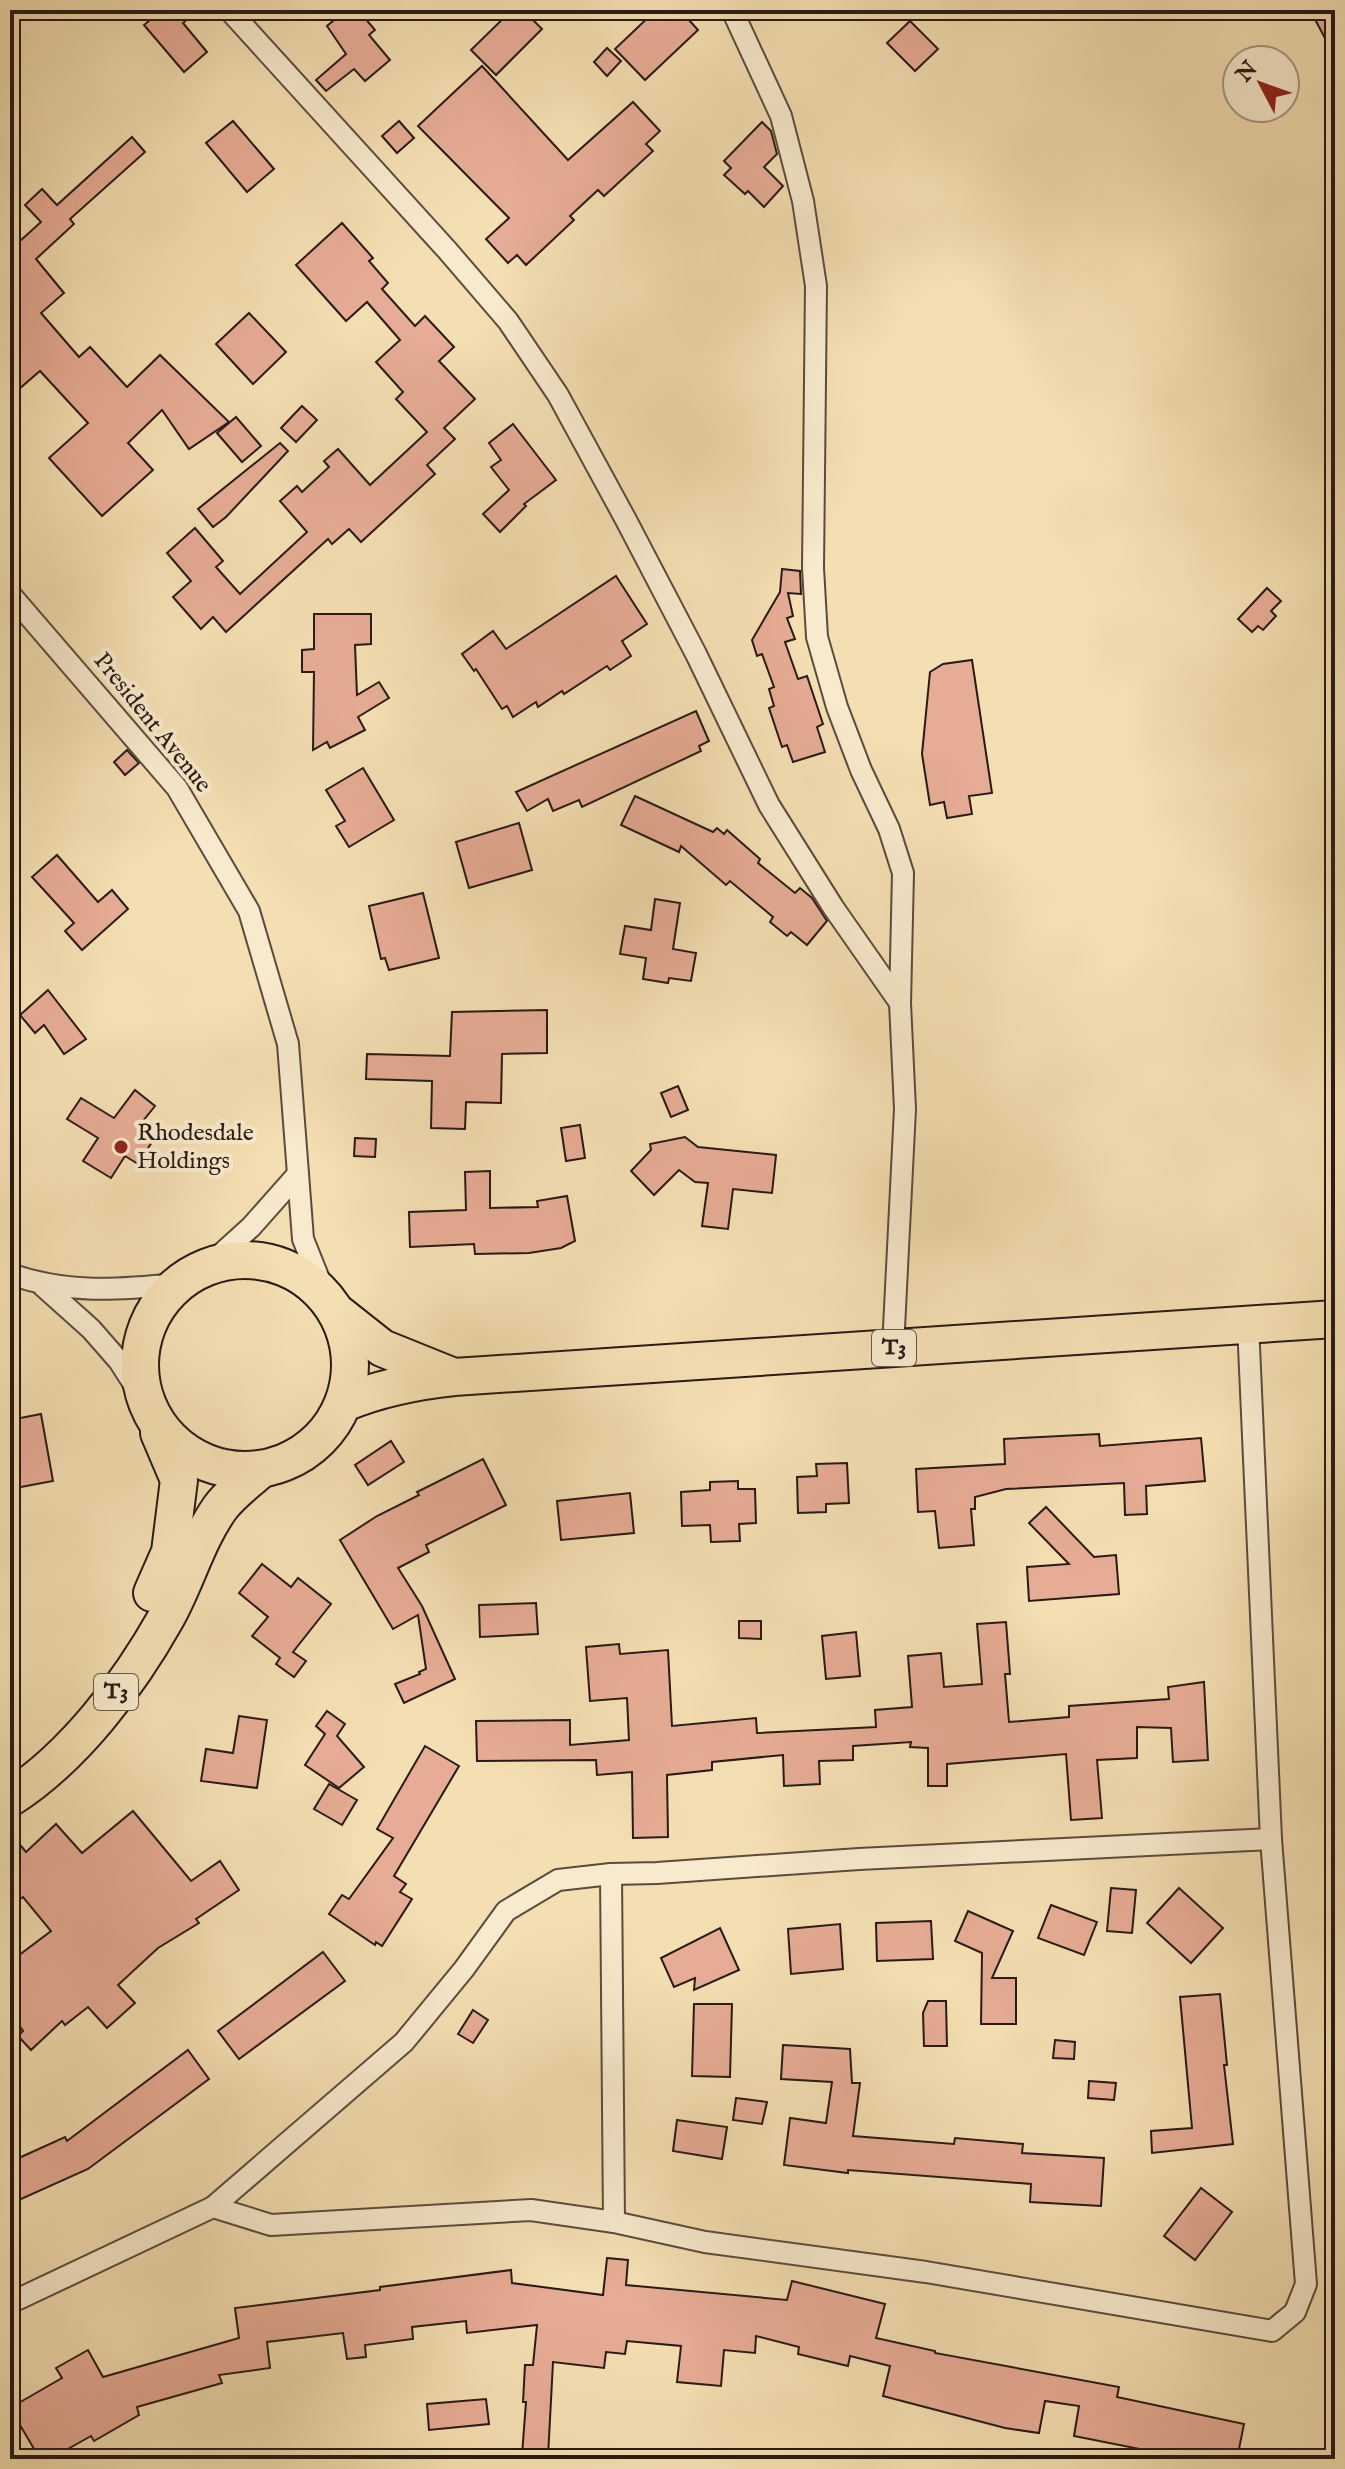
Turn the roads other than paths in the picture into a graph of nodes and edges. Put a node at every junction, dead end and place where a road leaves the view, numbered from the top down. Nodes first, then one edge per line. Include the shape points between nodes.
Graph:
1 (229, 10) edge
2 (732, 10) edge
3 (10, 594) edge
4 (900, 1003) junction
5 (298, 1174) junction
6 (209, 1265) junction
7 (10, 1274) edge
8 (177, 1284) junction
9 (43, 1286) junction
10 (332, 1304) junction
11 (1335, 1319) edge
12 (1248, 1324) junction
13 (893, 1348) junction
14 (454, 1377) junction
15 (344, 1403) junction
16 (150, 1412) junction
17 (260, 1470) junction
18 (10, 1770) edge
19 (10, 1798) edge
20 (1271, 1839) junction
21 (611, 1874) junction
22 (213, 2207) junction
23 (614, 2222) junction
24 (10, 2303) edge

1 - 4 street via 508,321 558,395 626,520 769,805
2 - 4 street via 781,116 803,201 816,286 817,637 837,707 903,873
3 - 5 street, President Avenue via 177,788 249,911 288,1044
4 - 13 street via 905,1109
5 - 6 street
5 - 10 street, President Avenue via 303,1239
6 - 8 highway, T3
6 - 10 highway, T3 via 240,1259 272,1261 301,1274
7 - 9 street
8 - 9 street via 113,1290
8 - 16 highway, T3 via 155,1309 142,1339 139,1371
9 - 16 street via 119,1361
10 - 14 highway, T3 via 382,1348
10 - 15 highway, T3 via 349,1343 351,1373
11 - 12 highway, T3
12 - 13 highway, T3
12 - 20 street
13 - 14 highway, T3
14 - 15 highway, T3 via 375,1390
15 - 17 highway, T3 via 311,1448
16 - 17 highway, T3 via 174,1444 200,1461 229,1470
16 - 18 highway, T3 via 179,1480 170,1552 117,1652 60,1725
17 - 19 highway, T3 via 220,1507 137,1666 77,1742
20 - 21 street
20 - 23 street via 1306,2284 1295,2312 1272,2331 926,2272 705,2242
21 - 22 street via 558,1880 506,1911 404,2042
21 - 23 street
22 - 23 street via 271,2225 531,2210
22 - 24 street

